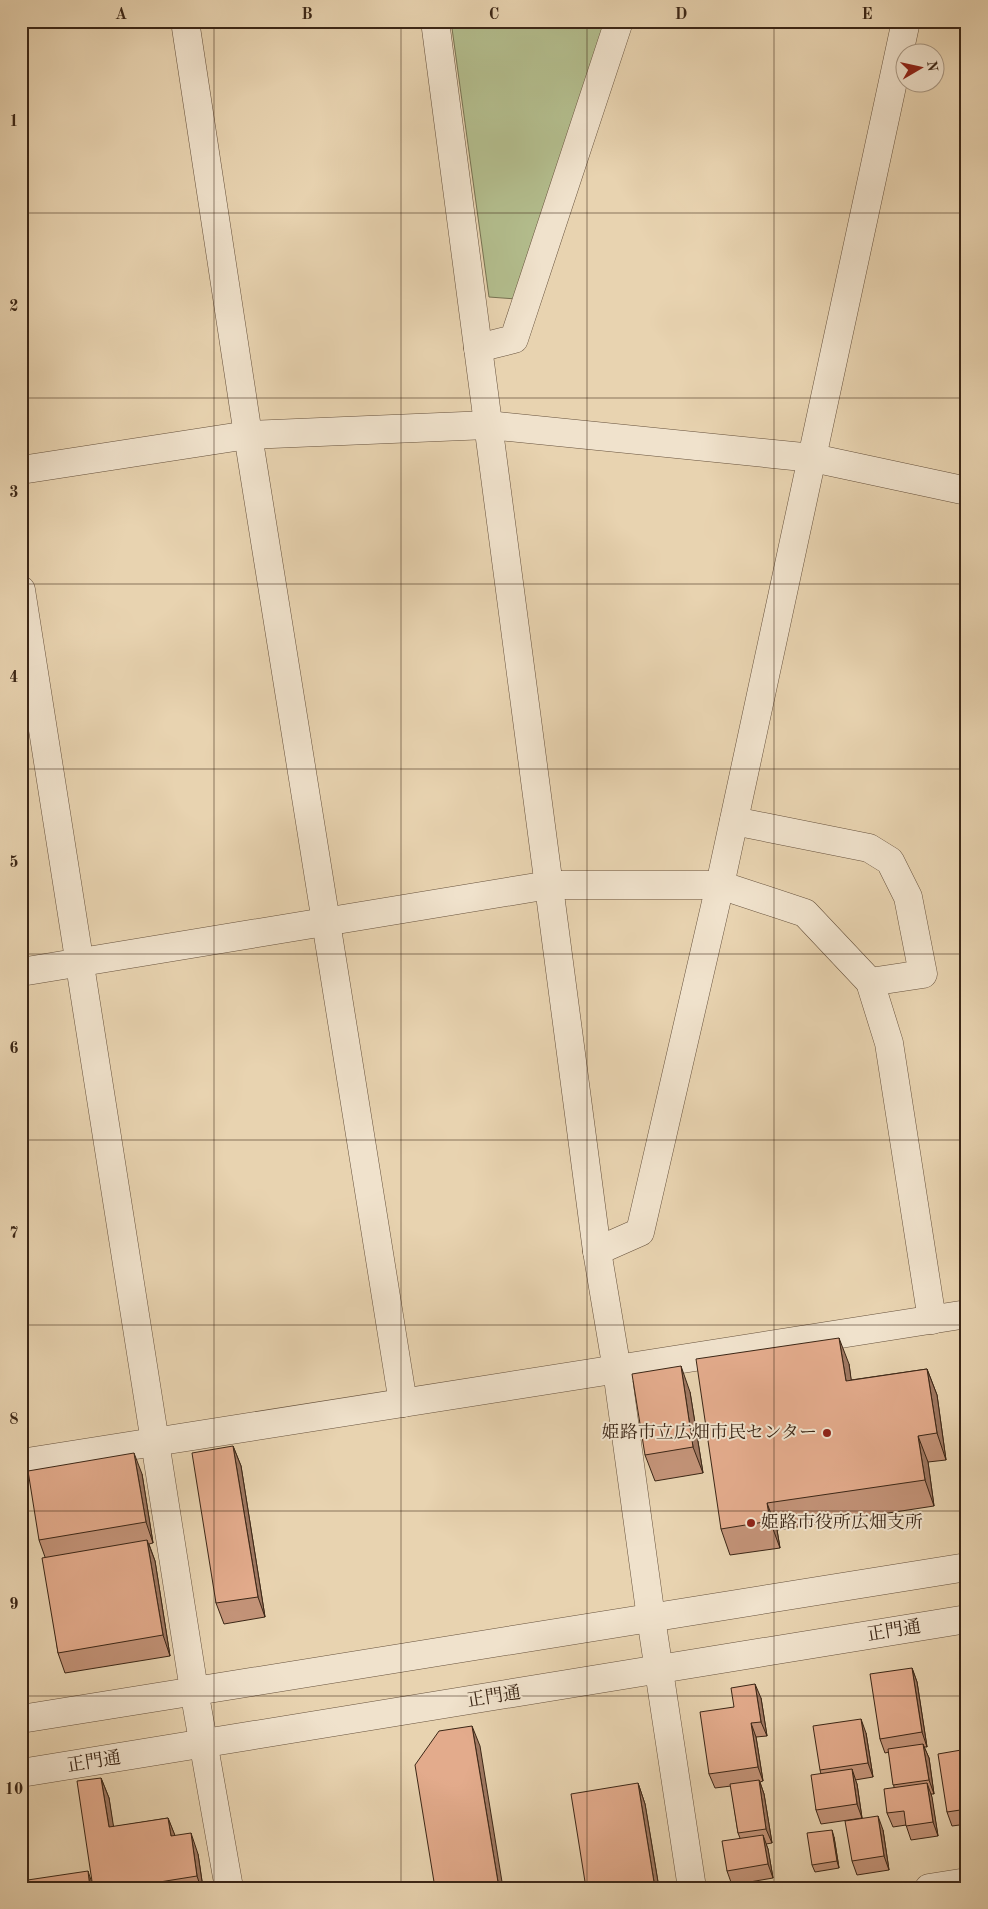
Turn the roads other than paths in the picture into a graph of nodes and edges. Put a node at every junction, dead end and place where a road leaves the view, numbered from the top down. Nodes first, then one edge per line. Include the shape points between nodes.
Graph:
1 (185, 21) edge
2 (435, 21) edge
3 (619, 21) edge
4 (906, 21) edge
5 (478, 348) junction
6 (488, 425) junction
7 (248, 435) junction
8 (813, 458) junction
9 (21, 470) edge
10 (967, 491) edge
11 (21, 590) edge
12 (734, 820) junction
13 (720, 885) junction
14 (549, 886) junction
15 (326, 921) junction
16 (80, 962) junction
17 (21, 972) edge
18 (870, 982) junction
19 (597, 1251) junction
20 (967, 1314) edge
21 (932, 1320) junction
22 (617, 1370) junction
23 (404, 1403) junction
24 (156, 1442) junction
25 (21, 1464) edge
26 (967, 1567) edge
27 (651, 1618) junction
28 (967, 1619) edge
29 (659, 1670) junction
30 (194, 1690) junction
31 (21, 1719) edge
32 (204, 1744) junction
33 (21, 1773) edge
34 (967, 1882) edge
35 (229, 1888) edge
36 (692, 1888) edge
37 (929, 1888) edge

1 - 7 street
2 - 5 street
3 - 5 street via 514,339
4 - 8 street
5 - 6 street
6 - 7 street
6 - 8 street
6 - 14 street
7 - 9 street
7 - 15 street
8 - 10 street
8 - 12 street
11 - 16 street
12 - 13 street
12 - 18 street via 869,848 890,861 908,897 923,974
13 - 14 street
13 - 18 street via 805,913
13 - 19 street via 640,1232
14 - 15 street
14 - 19 street
15 - 16 street
15 - 23 street
16 - 17 street
16 - 24 street
18 - 21 street via 890,1043
19 - 22 street
20 - 21 street
21 - 22 street
22 - 23 street
22 - 27 street
23 - 24 street
24 - 25 street
24 - 30 street
26 - 27 street
27 - 29 street
27 - 30 street
28 - 29 street, 正門通
29 - 32 street, 正門通
29 - 36 street
30 - 31 street
30 - 32 street
32 - 33 street, 正門通
32 - 35 street
34 - 37 street

